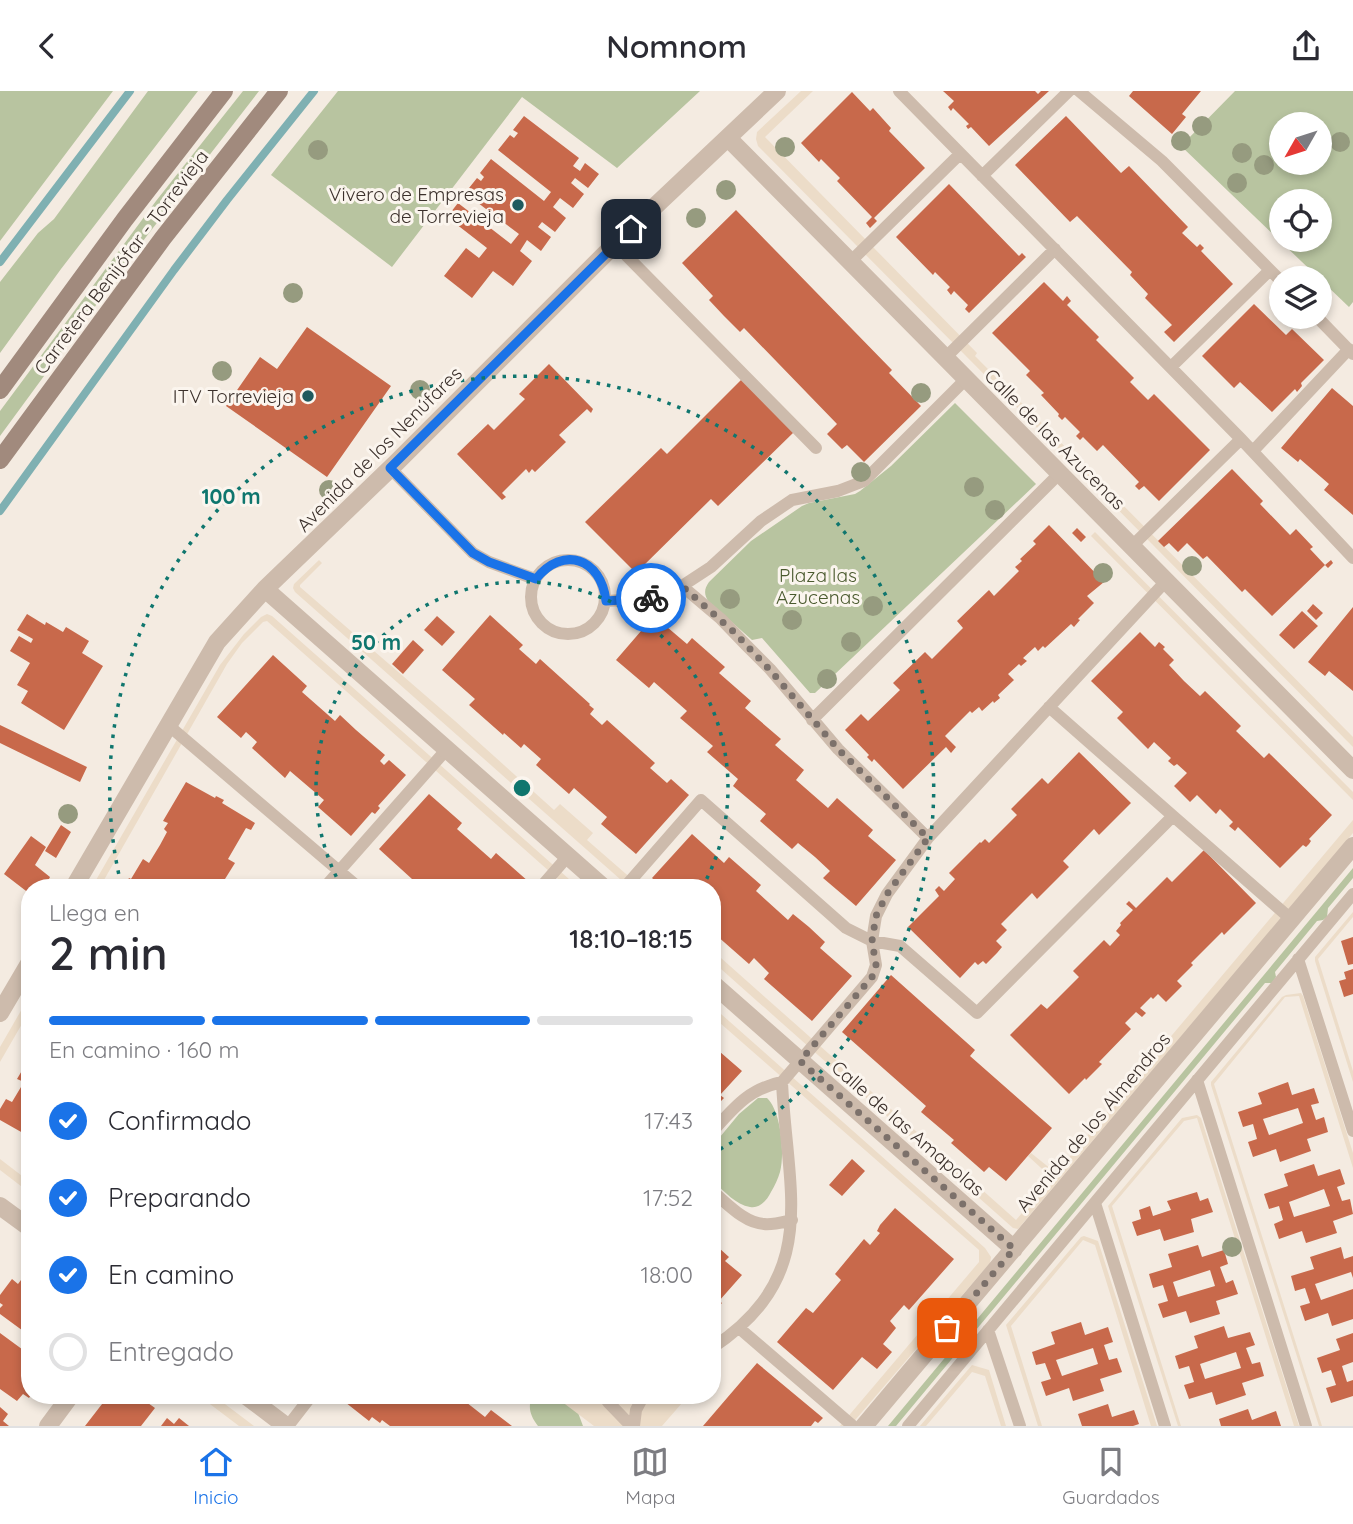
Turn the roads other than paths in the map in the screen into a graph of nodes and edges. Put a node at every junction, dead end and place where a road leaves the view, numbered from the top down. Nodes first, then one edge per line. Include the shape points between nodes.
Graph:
1 (223, 91) edge
2 (279, 91) edge
3 (777, 91) edge
4 (899, 91) edge
5 (1069, 91) edge
6 (1079, 91) edge
7 (728, 138) junction
8 (960, 154) junction
9 (982, 176) junction
10 (615, 244) junction
11 (1055, 249) junction
12 (850, 262) junction
13 (1269, 269) edge
14 (1269, 271) edge
15 (1329, 329) edge
16 (1351, 351) edge
17 (945, 358) junction
18 (1171, 367) junction
19 (966, 379) junction
20 (0, 390) edge
21 (1241, 439) junction
22 (816, 447) dead end
23 (1253, 451) junction
24 (0, 460) edge
25 (390, 468) junction
26 (1059, 473) junction
27 (1132, 546) junction
28 (1353, 558) edge
29 (536, 579) junction
30 (1166, 581) junction
31 (682, 586) junction
32 (265, 589) junction
33 (606, 601) junction
34 (1049, 707) junction
35 (812, 720) junction
36 (168, 725) junction
37 (447, 749) junction
38 (1353, 770) edge
39 (1173, 816) junction
40 (928, 838) junction
41 (1353, 846) edge
42 (568, 856) junction
43 (339, 871) junction
44 (79, 879) edge
45 (332, 879) edge
46 (348, 879) edge
47 (548, 879) edge
48 (594, 879) edge
49 (632, 879) edge
50 (1353, 894) edge
51 (1292, 919) junction
52 (872, 941) junction
53 (1298, 959) junction
54 (21, 977) edge
55 (721, 991) edge
56 (0, 1013) edge
57 (800, 1061) junction
58 (1197, 1080) junction
59 (782, 1082) junction
60 (721, 1122) edge
61 (1353, 1131) edge
62 (721, 1199) edge
63 (1095, 1203) junction
64 (1, 1208) edge
65 (792, 1220) junction
66 (21, 1222) edge
67 (1014, 1249) junction
68 (739, 1328) junction
69 (988, 1330) junction
70 (721, 1341) edge
71 (64, 1404) edge
72 (257, 1404) edge
73 (305, 1404) edge
74 (610, 1404) edge
75 (640, 1404) edge
76 (48, 1426) edge
77 (287, 1426) edge
78 (633, 1426) edge
79 (853, 1426) edge
80 (864, 1426) edge
81 (908, 1426) edge
82 (1020, 1426) edge
83 (1165, 1426) edge
84 (1306, 1426) edge

1 - 20 main road, Carretera Benijófar - Torrevieja
2 - 24 main road, Carretera Benijófar - Torrevieja via 171,227
3 - 7 street, Avenida de los Nenúfares
4 - 8 lane
5 - 9 lane
6 - 13 lane via 1162,161
7 - 10 street, Avenida de los Nenúfares
7 - 12 street, Calle de las Azucenas
8 - 9 lane
8 - 12 lane
9 - 11 lane
10 - 22 lane
10 - 25 street, Avenida de los Nenúfares
11 - 17 lane
11 - 18 lane
12 - 17 street, Calle de las Azucenas
14 - 18 lane
15 - 16 lane
16 - 23 lane
17 - 19 street, Calle de las Azucenas
18 - 21 lane
19 - 26 street, Calle de las Azucenas
19 - 31 lane via 864,481 792,500
21 - 23 lane
21 - 27 lane
23 - 28 lane
25 - 29 lane via 473,553
25 - 32 street, Avenida de los Nenúfares
26 - 27 street, Calle de las Azucenas
26 - 35 lane
27 - 30 street, Calle de las Azucenas
29 - 33 lane via 558,561 586,564 597,573
29 - 33 lane via 531,592 537,618 559,633 585,631 595,623
30 - 34 lane
30 - 38 street, Calle de las Azucenas
31 - 33 lane via 653,597
31 - 35 lane via 721,619
32 - 36 street, Avenida de los Nenúfares via 217,642
32 - 37 street
34 - 39 lane
34 - 40 lane
35 - 40 lane
36 - 43 lane
36 - 44 street, Avenida de los Nenúfares
37 - 42 street
37 - 43 lane
39 - 51 lane
39 - 52 lane via 977,1013 900,946
40 - 52 lane via 887,894 876,916
41 - 51 street, Avenida de los Almendros
42 - 47 lane
42 - 48 street
43 - 45 lane
43 - 46 lane
49 - 52 lane via 701,800 846,928
50 - 53 lane
51 - 67 street, Avenida de los Almendros
52 - 57 lane via 876,965 872,977
53 - 58 lane
53 - 61 lane
54 - 56 street
55 - 57 street, Calle de las Amapolas
57 - 59 lane
57 - 67 street, Calle de las Amapolas
58 - 63 lane
58 - 84 lane
59 - 60 lane via 750,1093
59 - 65 lane
62 - 65 lane via 755,1223
63 - 69 lane
63 - 83 lane
64 - 66 street
65 - 68 lane via 781,1272 751,1318
67 - 80 street, Avenida de los Almendros
68 - 70 lane
68 - 79 lane
69 - 81 lane
69 - 82 lane
71 - 76 street
72 - 77 street
73 - 77 lane
74 - 78 lane
75 - 78 lane

